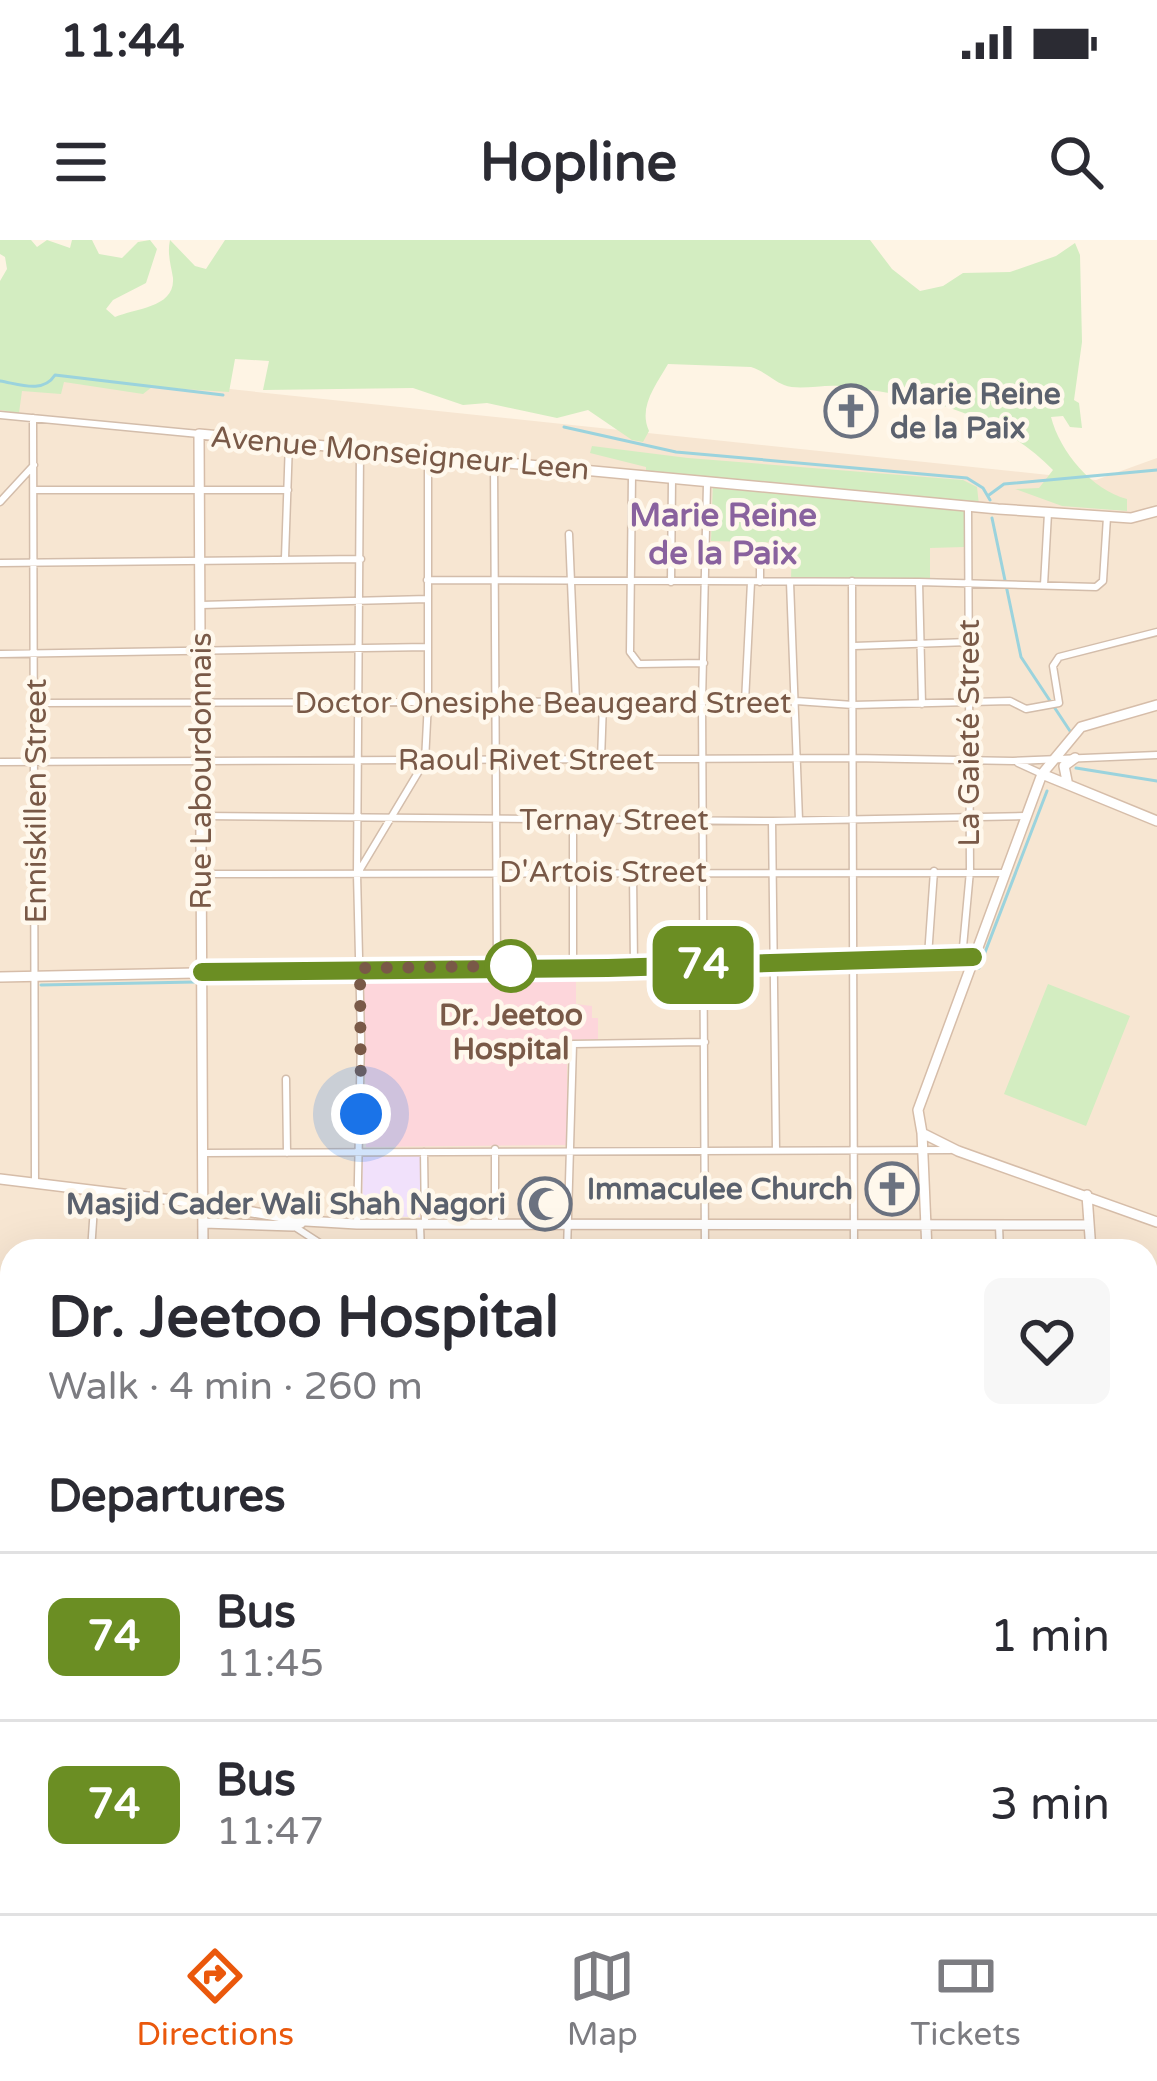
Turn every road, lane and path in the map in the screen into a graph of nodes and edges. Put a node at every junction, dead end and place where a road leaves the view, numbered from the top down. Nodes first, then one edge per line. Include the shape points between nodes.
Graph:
1 (0, 415) edge
2 (33, 418) junction
3 (199, 434) junction
4 (289, 442) junction
5 (360, 450) junction
6 (428, 455) junction
7 (494, 464) junction
8 (34, 465) junction
9 (632, 475) junction
10 (671, 479) junction
11 (707, 484) junction
12 (200, 488) junction
13 (35, 490) junction
14 (287, 490) junction
15 (0, 502) edge
16 (968, 507) junction
17 (1157, 511) edge
18 (1048, 512) junction
19 (1107, 517) junction
20 (569, 534) dead end
21 (286, 558) junction
22 (361, 559) junction
23 (200, 561) junction
24 (0, 563) edge
25 (36, 563) junction
26 (760, 563) dead end
27 (427, 580) junction
28 (493, 580) junction
29 (852, 581) junction
30 (572, 582) junction
31 (670, 582) junction
32 (703, 582) junction
33 (756, 582) junction
34 (790, 582) junction
35 (919, 582) junction
36 (632, 583) junction
37 (968, 584) junction
38 (1044, 585) junction
39 (361, 598) junction
40 (428, 599) junction
41 (201, 605) junction
42 (1157, 632) edge
43 (969, 642) junction
44 (923, 643) junction
45 (854, 646) junction
46 (360, 647) junction
47 (428, 647) junction
48 (200, 652) junction
49 (0, 654) edge
50 (36, 654) junction
51 (704, 663) junction
52 (796, 701) junction
53 (969, 701) junction
54 (360, 702) junction
55 (428, 702) junction
56 (495, 702) junction
57 (576, 702) junction
58 (702, 702) junction
59 (745, 702) junction
60 (35, 703) junction
61 (603, 703) junction
62 (922, 704) junction
63 (200, 705) junction
64 (853, 705) junction
65 (1157, 705) edge
66 (1075, 732) junction
67 (1157, 755) edge
68 (796, 758) junction
69 (853, 758) junction
70 (1053, 758) junction
71 (201, 759) junction
72 (358, 759) junction
73 (1078, 759) junction
74 (495, 760) junction
75 (968, 760) junction
76 (424, 761) junction
77 (601, 761) junction
78 (703, 761) junction
79 (1013, 761) junction
80 (0, 762) edge
81 (31, 762) junction
82 (1042, 774) junction
83 (1069, 784) junction
84 (201, 816) junction
85 (1027, 816) junction
86 (967, 817) junction
87 (358, 818) junction
88 (572, 818) junction
89 (853, 818) junction
90 (392, 819) junction
91 (703, 819) junction
92 (494, 820) junction
93 (772, 820) junction
94 (799, 820) junction
95 (1157, 821) edge
96 (854, 871) junction
97 (970, 871) junction
98 (496, 872) junction
99 (772, 872) junction
100 (934, 872) junction
101 (702, 873) junction
102 (1006, 873) junction
103 (201, 874) junction
104 (357, 874) junction
105 (571, 874) junction
106 (633, 874) junction
107 (968, 958) junction
108 (928, 959) junction
109 (945, 959) junction
110 (854, 962) junction
111 (704, 964) junction
112 (497, 966) junction
113 (634, 966) junction
114 (573, 967) junction
115 (774, 969) junction
116 (202, 972) junction
117 (360, 973) junction
118 (36, 975) junction
119 (0, 977) edge
120 (965, 977) junction
121 (705, 1042) junction
122 (286, 1079) dead end
123 (922, 1133) junction
124 (495, 1149) junction
125 (923, 1149) junction
126 (569, 1150) junction
127 (776, 1150) junction
128 (856, 1150) junction
129 (705, 1151) junction
130 (958, 1151) junction
131 (360, 1152) junction
132 (424, 1152) junction
133 (204, 1153) junction
134 (287, 1153) junction
135 (0, 1179) edge
136 (35, 1184) junction
137 (95, 1192) junction
138 (1087, 1195) junction
139 (206, 1204) junction
140 (255, 1212) junction
141 (306, 1221) junction
142 (324, 1222) junction
143 (926, 1222) junction
144 (999, 1222) junction
145 (1157, 1222) edge
146 (204, 1223) junction
147 (854, 1223) junction
148 (357, 1224) junction
149 (706, 1225) junction
150 (1089, 1225) junction
151 (254, 1226) junction
152 (293, 1226) junction
153 (423, 1226) junction
154 (495, 1226) junction
155 (567, 1226) junction
156 (92, 1239) edge
157 (203, 1239) edge
158 (314, 1239) edge
159 (323, 1239) edge
160 (422, 1239) edge
161 (567, 1239) edge
162 (705, 1239) edge
163 (854, 1239) edge
164 (927, 1239) edge
165 (1000, 1239) edge
166 (1090, 1239) edge

1 - 2 street, Avenue Monseigneur Leen
2 - 3 street, Avenue Monseigneur Leen
2 - 8 street, Enniskillen Street
3 - 4 main road, Avenue Monseigneur Leen
3 - 12 main road, Rue Labourdonnais
4 - 5 main road, Avenue Monseigneur Leen
4 - 14 street
5 - 6 main road, Avenue Monseigneur Leen
5 - 22 street
6 - 7 main road, Avenue Monseigneur Leen
6 - 27 street
7 - 9 main road, Avenue Monseigneur Leen
7 - 28 street
8 - 13 street, Enniskillen Street
8 - 15 street
9 - 10 main road, Avenue Monseigneur Leen
9 - 36 street
10 - 11 main road, Avenue Monseigneur Leen
10 - 31 street
11 - 16 main road, Avenue Monseigneur Leen
11 - 32 street
12 - 13 street
12 - 14 street
12 - 23 main road, Rue Labourdonnais
13 - 25 street, Enniskillen Street
14 - 21 street
16 - 18 main road, Avenue Monseigneur Leen
16 - 37 street, La Gaieté Street
17 - 19 main road, Avenue Monseigneur Leen
18 - 19 main road, Avenue Monseigneur Leen
18 - 38 street
19 - 38 street via 1101,585
20 - 30 street
21 - 22 street
21 - 23 street
22 - 39 street
23 - 25 street
23 - 41 main road, Rue Labourdonnais
24 - 25 street
25 - 50 street, Enniskillen Street
26 - 33 street
27 - 28 street
27 - 40 street
28 - 30 street
28 - 56 street
29 - 34 street
29 - 35 street
29 - 45 street
30 - 36 street
30 - 57 street
31 - 32 street
31 - 36 street
32 - 33 street
32 - 51 street
33 - 34 street
33 - 59 street
34 - 52 street
35 - 37 street
35 - 44 street
36 - 51 street via 633,660
37 - 38 street
37 - 43 street, La Gaieté Street
39 - 40 street
39 - 41 street
39 - 46 street
40 - 47 street
41 - 48 main road, Rue Labourdonnais
42 - 53 street, Doctor Onesiphe Beaugeard Street via 1059,657 1053,666 1060,699 1053,706
43 - 44 street
43 - 53 street, La Gaieté Street
44 - 45 street
44 - 62 street
45 - 64 street
46 - 47 street
46 - 48 street
46 - 54 street
47 - 55 street
48 - 50 street
48 - 63 main road, Rue Labourdonnais
49 - 50 street
50 - 60 street, Enniskillen Street
51 - 58 street
52 - 59 street, Doctor Onesiphe Beaugeard Street
52 - 64 street, Doctor Onesiphe Beaugeard Street
52 - 68 street
53 - 62 street, Doctor Onesiphe Beaugeard Street
53 - 75 street, La Gaieté Street
54 - 55 street, Doctor Onesiphe Beaugeard Street
54 - 63 street, Doctor Onesiphe Beaugeard Street
54 - 72 street
55 - 56 street, Doctor Onesiphe Beaugeard Street
55 - 76 street
56 - 57 street, Doctor Onesiphe Beaugeard Street
56 - 74 street
57 - 61 street, Doctor Onesiphe Beaugeard Street
58 - 59 street, Doctor Onesiphe Beaugeard Street
58 - 61 street, Doctor Onesiphe Beaugeard Street
58 - 78 street
60 - 63 street, Doctor Onesiphe Beaugeard Street
60 - 81 street, Enniskillen Street
61 - 77 street
62 - 64 street, Doctor Onesiphe Beaugeard Street
63 - 71 main road, Rue Labourdonnais
64 - 69 street
65 - 66 main road
66 - 70 main road
66 - 73 street
67 - 73 street, Raoul Rivet Street
68 - 69 street, Raoul Rivet Street
68 - 78 street, Raoul Rivet Street
68 - 94 street
69 - 75 street, Raoul Rivet Street
69 - 89 street
70 - 73 street, Raoul Rivet Street
70 - 79 street, Raoul Rivet Street
70 - 82 main road
71 - 72 street, Raoul Rivet Street
71 - 81 street, Raoul Rivet Street
71 - 84 main road, Rue Labourdonnais
72 - 76 street, Raoul Rivet Street
72 - 87 street
73 - 83 main road via 1063,770
74 - 76 street, Raoul Rivet Street
74 - 77 street, Raoul Rivet Street
74 - 92 street
75 - 79 street, Raoul Rivet Street
75 - 86 street, La Gaieté Street
76 - 90 street
77 - 78 street, Raoul Rivet Street
78 - 91 street
79 - 82 street
80 - 81 street, Raoul Rivet Street
81 - 118 street, Enniskillen Street
82 - 83 main road
82 - 85 main road
83 - 95 main road
84 - 87 street, Ternay Street
84 - 103 main road, Rue Labourdonnais
85 - 86 street, Ternay Street
85 - 102 main road
86 - 89 street, Ternay Street
86 - 97 street, La Gaieté Street
87 - 90 street, Ternay Street
87 - 104 street
88 - 91 street, Ternay Street
88 - 92 street, Ternay Street
88 - 105 street
89 - 94 street, Ternay Street
89 - 96 street
90 - 92 street, Ternay Street
90 - 104 street
91 - 93 street, Ternay Street
91 - 101 street
92 - 98 street
93 - 94 street, Ternay Street
93 - 99 street
96 - 99 street, D'Artois Street
96 - 100 street, D'Artois Street
96 - 110 street
97 - 100 street, D'Artois Street
97 - 102 street, D'Artois Street
97 - 107 street, La Gaieté Street
98 - 104 street, D'Artois Street
98 - 105 street, D'Artois Street
98 - 112 street
99 - 101 street, D'Artois Street
99 - 115 street
100 - 108 street
101 - 106 street, D'Artois Street
101 - 111 street
102 - 107 main road
103 - 104 street, D'Artois Street
103 - 116 main road, Rue Labourdonnais
104 - 117 street
105 - 106 street, D'Artois Street
105 - 114 street
106 - 113 street
107 - 109 main road
107 - 120 main road
108 - 109 main road
108 - 110 main road
109 - 120 main road
110 - 115 main road
110 - 128 street
111 - 113 main road
111 - 115 main road
111 - 121 street
112 - 114 main road
112 - 117 main road
113 - 114 main road
115 - 127 street
116 - 117 main road
116 - 118 main road
116 - 133 main road, Rue Labourdonnais
117 - 131 street
118 - 119 main road
118 - 136 street, Enniskillen Street
120 - 123 main road via 918,1110
121 - 126 street via 573,1044
121 - 129 street
122 - 134 street
123 - 125 main road
123 - 130 main road
124 - 126 street
124 - 132 street
124 - 154 street
125 - 128 street
125 - 130 street
125 - 143 main road
126 - 129 street
126 - 155 street
127 - 128 street
127 - 129 street
128 - 147 street
129 - 149 street
130 - 138 main road
131 - 132 street
131 - 134 street
131 - 148 street
132 - 153 street
133 - 134 street
133 - 139 main road, Rue Labourdonnais
135 - 136 main road
136 - 137 main road
137 - 139 main road
137 - 156 street
138 - 145 main road
138 - 150 main road
139 - 140 main road
139 - 146 main road, Rue Labourdonnais
140 - 141 main road
140 - 151 main road
141 - 142 main road
141 - 152 main road
142 - 148 main road
142 - 159 street
143 - 144 main road
143 - 147 main road
143 - 164 main road
144 - 150 main road
144 - 165 street
146 - 151 main road
146 - 157 main road, Rue Labourdonnais
147 - 149 main road
147 - 163 street
148 - 153 main road
149 - 155 main road
149 - 162 street
150 - 166 main road
151 - 152 main road
152 - 158 street
153 - 154 main road
153 - 160 street
154 - 155 main road
155 - 161 street

